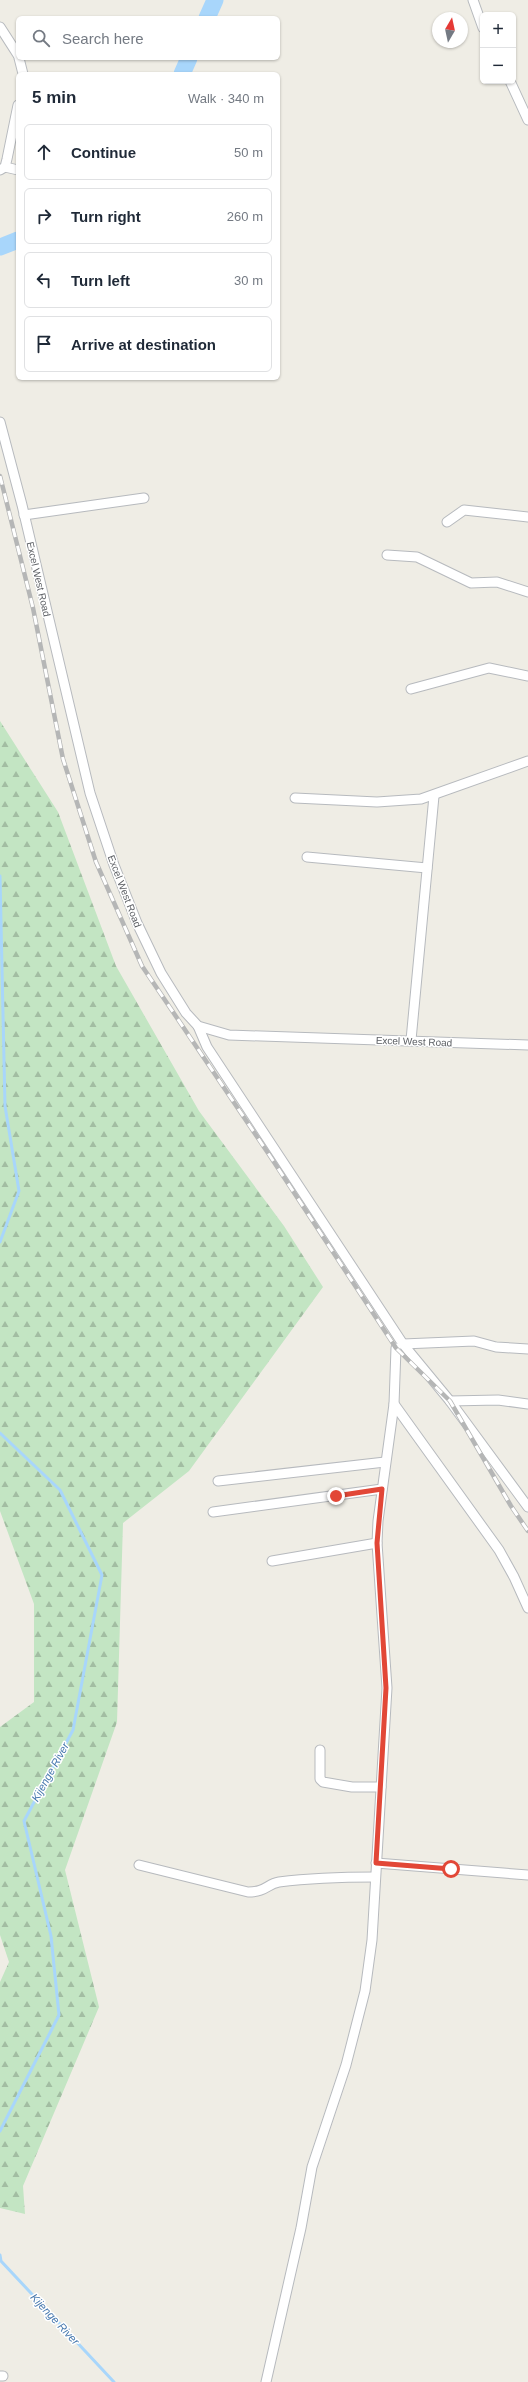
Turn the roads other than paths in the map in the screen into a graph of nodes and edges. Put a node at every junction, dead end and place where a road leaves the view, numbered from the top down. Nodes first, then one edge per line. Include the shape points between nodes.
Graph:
1 (473, 0) edge
2 (480, 20) edge
3 (0, 27) edge
4 (16, 52) edge
5 (20, 60) edge
6 (22, 72) edge
7 (511, 84) edge
8 (16, 113) edge
9 (528, 120) edge
10 (2, 169) edge
11 (16, 170) edge
12 (0, 422) edge
13 (144, 498) dead end
14 (24, 515) junction
15 (528, 517) edge
16 (447, 522) dead end
17 (387, 555) dead end
18 (528, 592) edge
19 (528, 676) edge
20 (411, 689) dead end
21 (528, 761) edge
22 (434, 796) junction
23 (295, 798) dead end
24 (307, 857) dead end
25 (427, 868) junction
26 (198, 1026) junction
27 (411, 1040) junction
28 (528, 1045) edge
29 (399, 1346) junction
30 (528, 1349) edge
31 (450, 1401) junction
32 (394, 1404) junction
33 (528, 1404) edge
34 (385, 1462) junction
35 (218, 1481) dead end
36 (382, 1489) junction
37 (528, 1507) edge
38 (213, 1512) dead end
39 (377, 1543) junction
40 (272, 1562) dead end
41 (528, 1608) edge
42 (320, 1750) dead end
43 (381, 1787) junction
44 (376, 1863) junction
45 (139, 1865) dead end
46 (528, 1875) edge
47 (375, 1877) junction
48 (266, 2382) edge

1 - 2 street
3 - 4 street
5 - 6 street
7 - 9 street
8 - 10 street
10 - 11 street
12 - 14 street, Excel West Road
13 - 14 street
14 - 26 street, Excel West Road via 92,800 137,923 161,973
15 - 16 street via 464,510
17 - 18 street via 417,557 471,583 497,582
19 - 20 street via 489,668
21 - 22 street
22 - 23 street via 382,802
22 - 25 street
24 - 25 street
25 - 27 street
26 - 27 street, Excel West Road via 229,1035
26 - 29 street via 207,1047
27 - 28 street, Excel West Road
29 - 30 street via 474,1341 496,1347
29 - 31 street
29 - 32 street
31 - 33 street via 498,1400
31 - 37 street
32 - 34 street
32 - 41 street via 499,1550
34 - 35 street
34 - 36 street
36 - 38 street
36 - 39 street
39 - 40 street
39 - 43 street via 386,1688
42 - 43 street via 320,1779 323,1782 352,1787
43 - 44 street
44 - 46 street
44 - 47 street
45 - 47 street via 248,1892 265,1890 279,1882 330,1877
47 - 48 street via 372,1940 365,1991 346,2065 312,2167 301,2228

